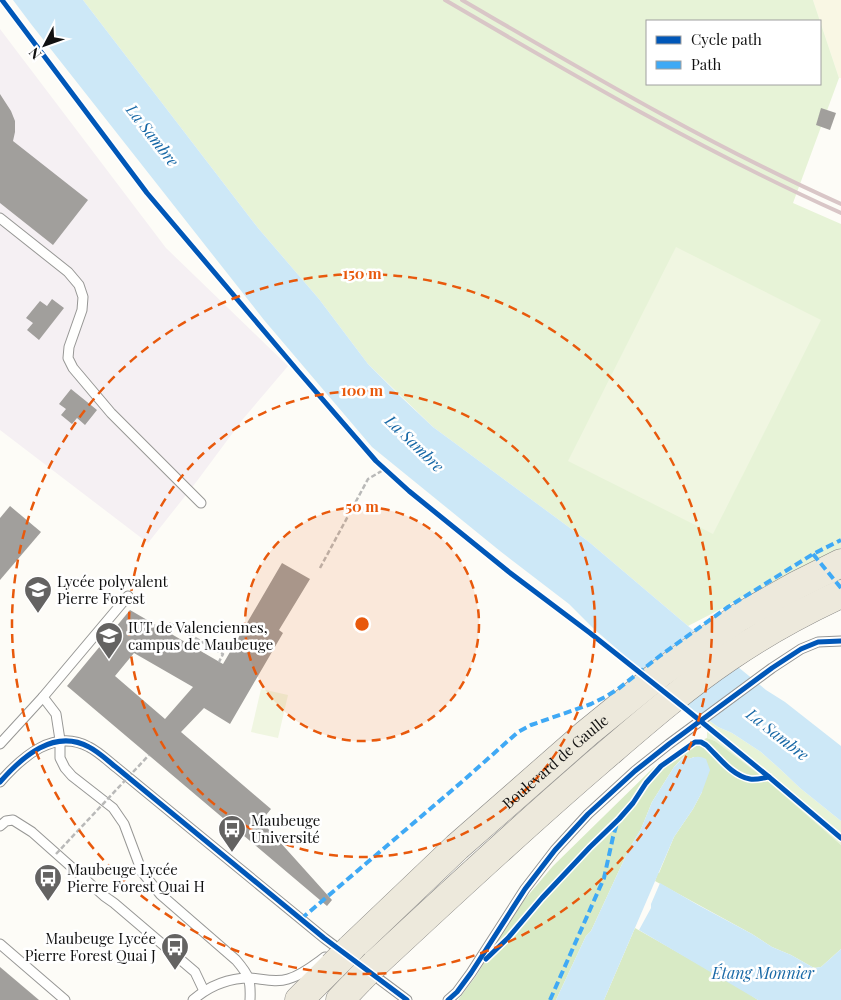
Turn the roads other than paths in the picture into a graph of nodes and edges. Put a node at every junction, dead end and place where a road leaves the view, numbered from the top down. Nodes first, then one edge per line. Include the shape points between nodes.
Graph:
1 (0, 218) edge
2 (202, 503) dead end
3 (841, 563) edge
4 (841, 594) edge
5 (128, 596) dead end
6 (841, 641) edge
7 (43, 697) junction
8 (60, 740) junction
9 (0, 744) edge
10 (0, 782) edge
11 (0, 826) edge
12 (0, 944) edge
13 (338, 954) junction
14 (249, 978) junction
15 (204, 991) junction
16 (66, 1000) edge
17 (193, 1000) edge
18 (250, 1000) edge
19 (299, 1000) edge
20 (340, 1000) edge
21 (406, 1000) edge
22 (448, 1000) edge

1 - 2 lane via 68,272 79,285 83,297 82,310 68,358 73,368 110,412
3 - 13 main road, Boulevard de Gaulle via 738,618 628,700
4 - 20 main road, Boulevard de Gaulle via 755,640 649,719 477,869
5 - 7 lane
6 - 22 lane via 818,642 772,668 635,771 555,850 525,889 471,973
7 - 8 lane via 56,714
7 - 9 lane
8 - 10 lane via 31,753
8 - 14 lane via 60,758 65,768 113,808 124,824 142,872 160,894 236,960
8 - 21 lane via 89,746 324,938
11 - 15 lane via 13,820 32,832 195,972
12 - 16 lane
13 - 14 lane via 289,979
13 - 19 main road, Boulevard de Gaulle
14 - 15 lane via 224,981
14 - 18 lane
15 - 17 lane

